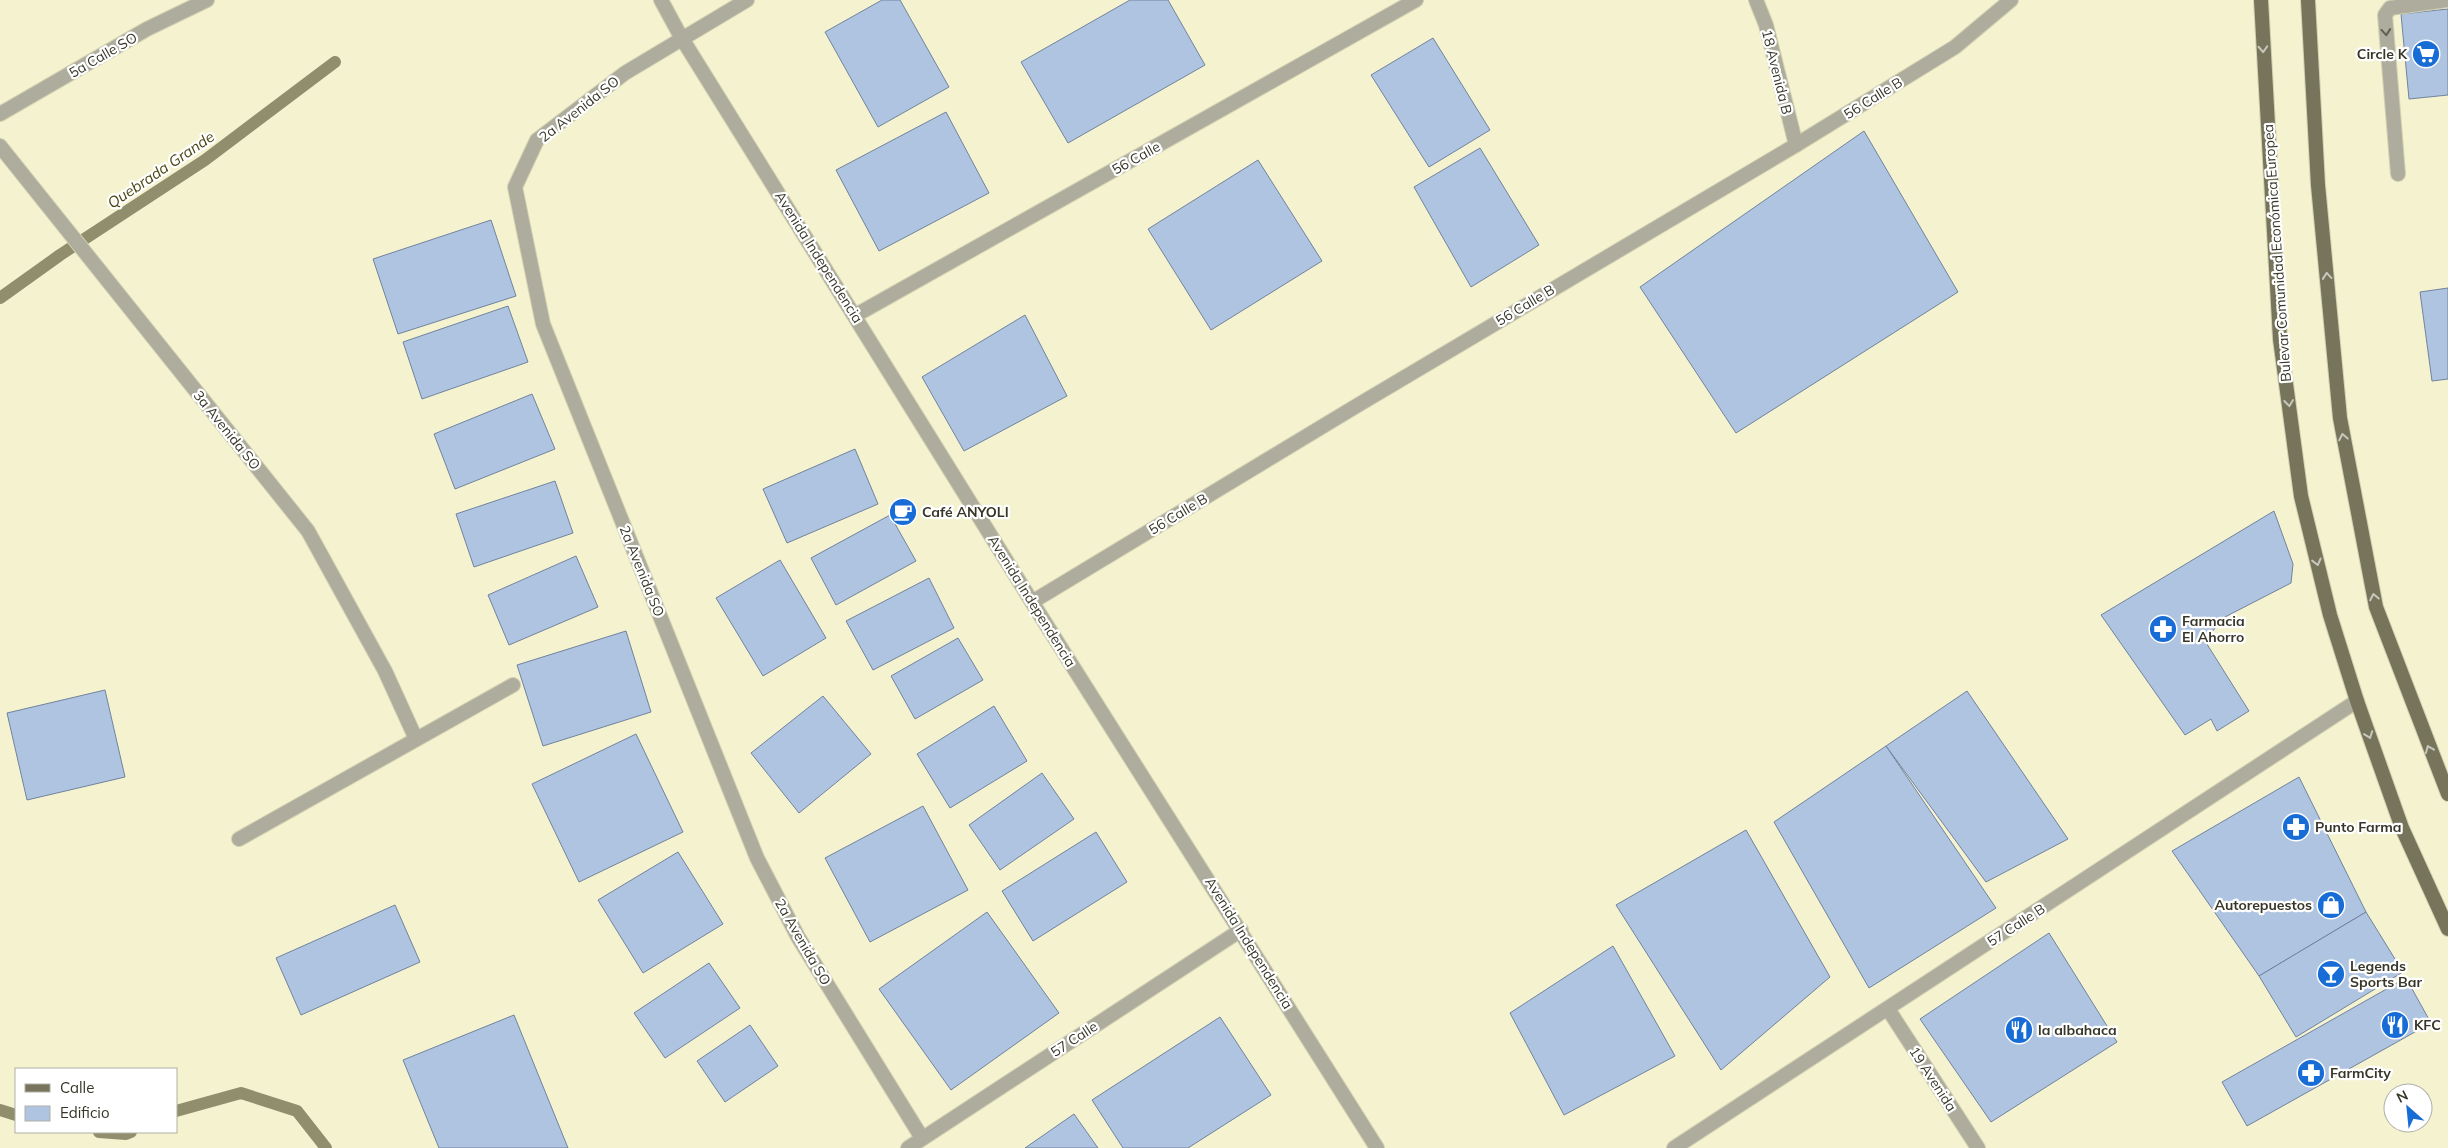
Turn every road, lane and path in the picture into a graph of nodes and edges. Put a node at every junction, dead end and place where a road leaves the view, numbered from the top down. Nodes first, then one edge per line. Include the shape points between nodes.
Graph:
1 (207, 0) edge
2 (661, 0) edge
3 (747, 0) edge
4 (1416, 0) edge
5 (1756, 0) edge
6 (2011, 0) edge
7 (2261, 0) edge
8 (2308, 0) edge
9 (2448, 0) edge
10 (681, 37) junction
11 (0, 114) edge
12 (1796, 145) junction
13 (0, 146) edge
14 (2398, 174) dead end
15 (856, 316) junction
16 (1032, 602) junction
17 (512, 685) dead end
18 (2357, 701) junction
19 (416, 739) junction
20 (2448, 794) edge
21 (239, 839) dead end
22 (2448, 929) edge
23 (1240, 930) junction
24 (1888, 1009) junction
25 (922, 1138) junction
26 (908, 1148) edge
27 (1377, 1148) edge
28 (1674, 1148) edge
29 (1978, 1148) edge

1 - 11 street, 5a Calle SO via 147,29
2 - 10 street, Avenida Independencia
3 - 10 street, 2a Avenida SO
4 - 15 street, 56 Calle
5 - 12 street, 18 Avenida B via 1766,25
6 - 12 street, 56 Calle B via 1955,46
7 -> 18 main road, Bulevar Comunidad Económica Europea via 2280,339 2301,496 2330,615
20 -> 8 main road via 2376,607 2340,418 2318,185
9 -> 14 street via 2390,8 2385,15
10 - 15 street, Avenida Independencia
10 - 25 street, 2a Avenida SO via 625,73 537,140 533,148 515,187 543,324 757,858 798,937
12 - 16 street, 56 Calle B via 1358,404
13 - 19 street, 3a Avenida SO via 308,531 385,671
15 - 16 street, Avenida Independencia
16 - 23 street, Avenida Independencia
17 - 19 street
18 -> 22 main road, Bulevar Comunidad Económica Europea via 2402,828
18 - 24 street, 57 Calle B
19 - 21 street
23 - 25 street, 57 Calle
23 - 27 street, Avenida Independencia
24 - 28 street, 57 Calle B
24 - 29 street, 19 Avenida
25 - 26 street, 57 Calle

